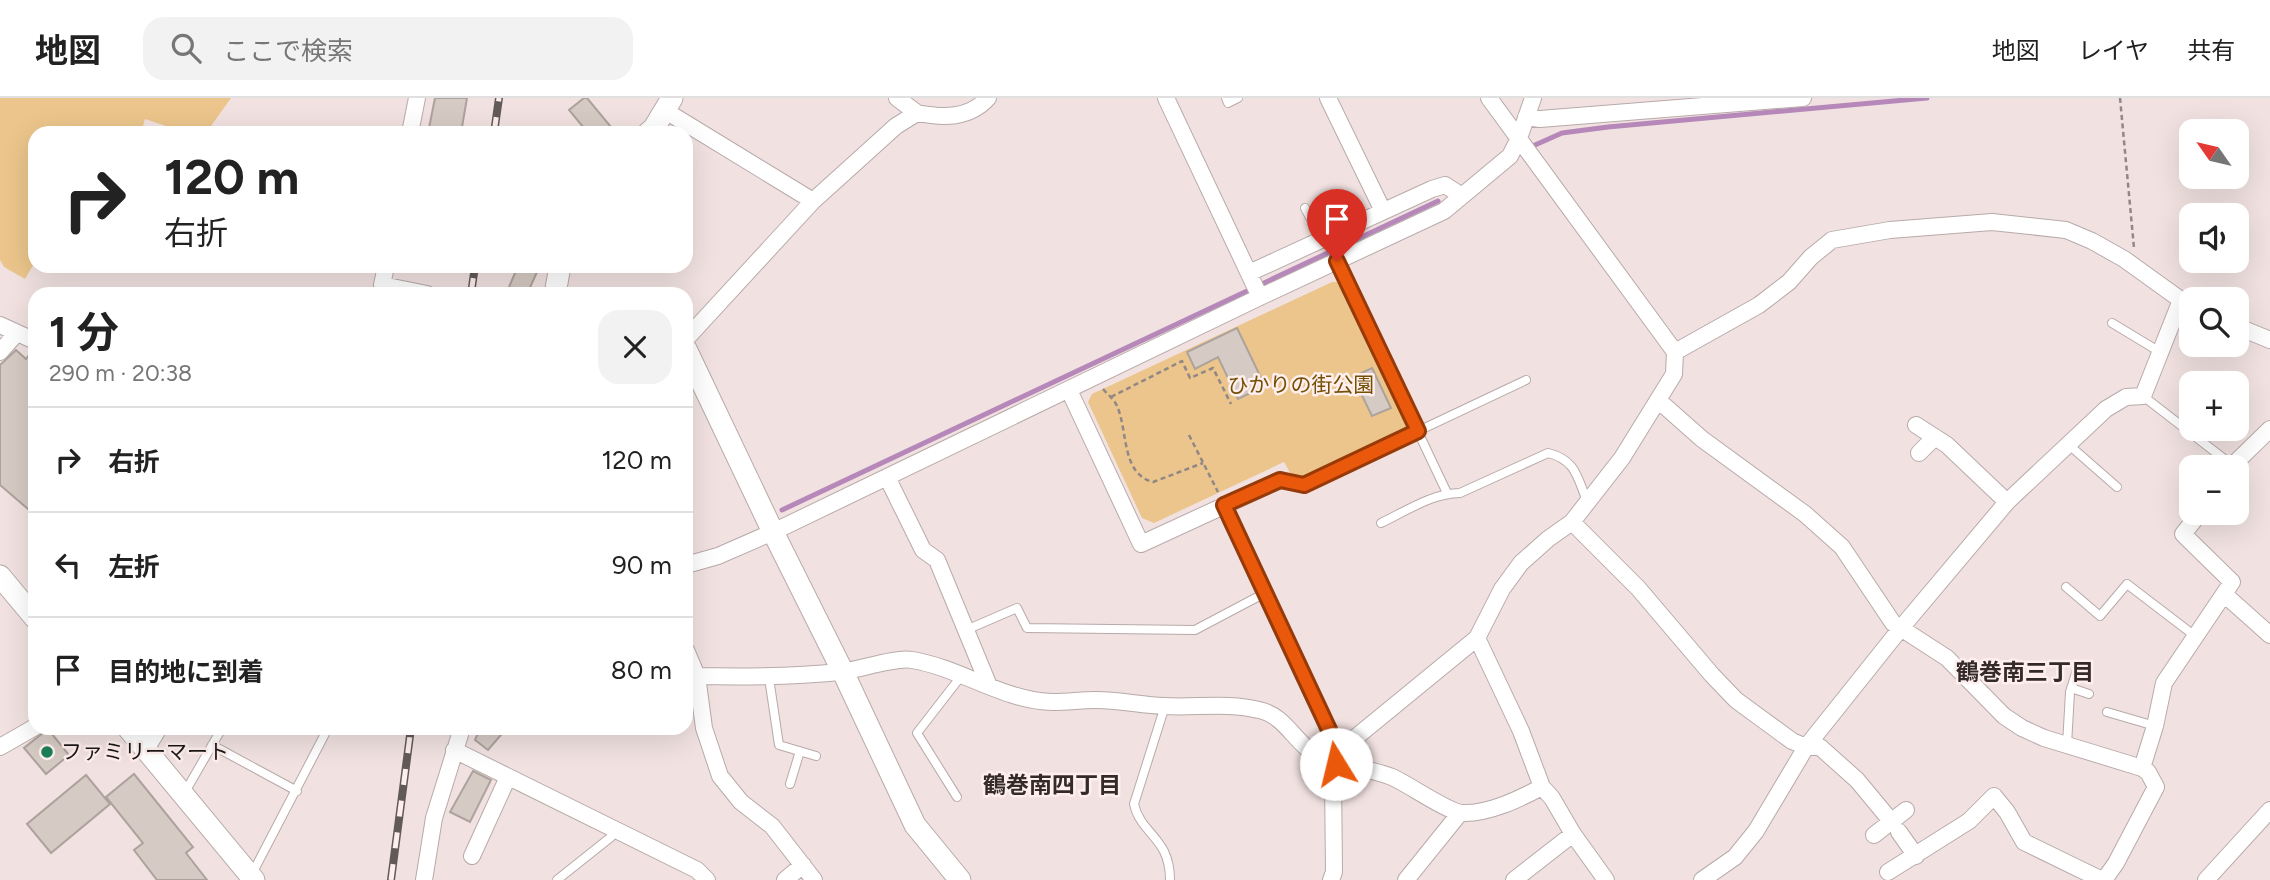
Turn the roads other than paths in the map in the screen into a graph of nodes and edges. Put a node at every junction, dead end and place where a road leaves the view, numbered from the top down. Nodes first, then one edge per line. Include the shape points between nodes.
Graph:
1 (417, 98) edge
2 (897, 98) edge
3 (988, 98) edge
4 (1166, 98) edge
5 (1226, 98) edge
6 (1238, 98) edge
7 (1328, 98) edge
8 (1489, 98) edge
9 (1533, 98) edge
10 (1803, 98) edge
11 (668, 104) edge
12 (917, 113) junction
13 (1526, 117) junction
14 (412, 126) edge
15 (655, 126) edge
16 (1519, 138) junction
17 (1462, 196) junction
18 (813, 201) junction
19 (1305, 208) dead end
20 (1383, 211) junction
21 (1322, 240) junction
22 (1337, 261) junction
23 (385, 273) edge
24 (1249, 273) junction
25 (392, 287) edge
26 (1260, 297) junction
27 (2179, 297) edge
28 (2179, 315) edge
29 (2112, 323) dead end
30 (0, 325) edge
31 (693, 331) edge
32 (2249, 331) edge
33 (16, 334) junction
34 (28, 338) edge
35 (2270, 340) edge
36 (0, 352) edge
37 (1675, 352) junction
38 (2160, 352) junction
39 (693, 364) edge
40 (1526, 380) dead end
41 (1069, 390) junction
42 (2143, 396) junction
43 (1659, 401) junction
44 (2179, 420) edge
45 (1916, 425) dead end
46 (2270, 429) edge
47 (1418, 431) junction
48 (1934, 437) junction
49 (2205, 441) edge
50 (2069, 445) junction
51 (1919, 453) dead end
52 (2220, 455) edge
53 (2243, 455) edge
54 (887, 477) junction
55 (1280, 480) joint
56 (2118, 486) dead end
57 (1447, 493) junction
58 (1588, 502) junction
59 (2007, 502) junction
60 (1224, 505) junction
61 (1572, 522) junction
62 (1381, 523) dead end
63 (2190, 525) edge
64 (773, 532) junction
65 (693, 563) edge
66 (0, 576) edge
67 (2066, 587) dead end
68 (1265, 593) junction
69 (2224, 594) junction
70 (28, 610) edge
71 (1901, 628) junction
72 (966, 629) junction
73 (2269, 630) edge
74 (2195, 636) junction
75 (1477, 638) junction
76 (693, 667) edge
77 (2077, 670) dead end
78 (844, 672) junction
79 (962, 675) junction
80 (697, 676) junction
81 (769, 678) junction
82 (989, 686) junction
83 (2071, 688) junction
84 (2089, 694) dead end
85 (1165, 706) junction
86 (2107, 712) dead end
87 (2155, 726) junction
88 (28, 731) edge
89 (134, 735) edge
90 (155, 735) edge
91 (218, 735) edge
92 (324, 735) edge
93 (459, 735) edge
94 (212, 745) junction
95 (2067, 745) junction
96 (0, 747) edge
97 (1806, 747) junction
98 (146, 749) junction
99 (454, 750) junction
100 (800, 751) junction
101 (816, 756) dead end
102 (1338, 758) junction
103 (2142, 768) junction
104 (508, 777) junction
105 (790, 784) dead end
106 (1542, 787) junction
107 (297, 791) junction
108 (184, 795) junction
109 (957, 797) dead end
110 (1906, 810) dead end
111 (2270, 810) edge
112 (1460, 813) junction
113 (1895, 827) junction
114 (617, 829) junction
115 (1573, 834) junction
116 (1874, 835) dead end
117 (472, 856) dead end
118 (1916, 856) junction
119 (803, 864) junction
120 (1888, 872) dead end
121 (252, 878) edge
122 (424, 880) edge
123 (557, 880) edge
124 (706, 880) edge
125 (785, 880) edge
126 (814, 880) edge
127 (960, 880) edge
128 (1170, 880) edge
129 (1331, 880) edge
130 (1406, 880) edge
131 (1514, 880) edge
132 (1606, 880) edge
133 (1702, 880) edge
134 (2103, 880) edge
135 (2206, 880) edge

1 - 14 street
2 - 12 street
3 - 12 street via 978,109 959,115
4 - 24 street
5 - 6 lane via 1228,103
7 - 20 street
8 - 16 street
9 - 13 street
10 - 13 street
11 - 15 street
11 - 18 street
12 - 18 street via 896,126
13 - 16 street
16 - 17 street via 1510,156
16 - 37 street
17 - 20 street via 1445,185
17 - 22 street via 1444,211
18 - 31 street
19 - 21 lane
20 - 21 street
21 - 24 street
22 - 26 street
22 - 47 lane
23 - 25 street via 382,285
24 - 26 street
26 - 41 street
27 - 37 street via 2132,264 2066,230 1992,222 1852,235 1832,240 1759,305
28 - 38 street
29 - 38 lane
30 - 33 street
32 - 35 street
33 - 34 street
33 - 36 street
37 - 43 street via 1674,373
38 - 42 street
39 - 64 street
40 - 47 lane
41 - 54 street
41 - 60 street via 1141,544
42 - 44 lane
42 - 50 street via 2126,397 2106,410
43 - 58 street
43 - 71 street via 1842,547 1893,623
45 - 48 street
46 - 53 street
47 - 55 lane via 1304,485
47 - 57 lane
48 - 51 street
48 - 59 street
49 - 52 lane
50 - 56 lane
50 - 59 street
54 - 64 street
54 - 72 street via 923,550 937,560
55 - 60 street
57 - 58 lane via 1460,493 1548,453 1563,457 1572,466
57 - 62 lane
58 - 61 street
59 - 71 street
60 - 68 street
61 - 75 street via 1521,563
61 - 97 street via 1639,588 1736,699
63 - 69 street via 2183,534 2232,582
64 - 65 street
64 - 78 street
66 - 70 street
67 - 74 lane via 2100,615 2127,584
68 - 72 lane via 1195,629 1027,628 1017,608
68 - 102 street
69 - 73 street
69 - 74 street
71 - 95 street via 1947,658 2013,722
71 - 97 street
72 - 82 street
74 - 87 street via 2164,682
75 - 102 street
75 - 106 street
76 - 80 street
77 - 83 lane
78 - 79 street via 909,659
78 - 81 street
78 - 127 street via 915,825
79 - 82 street
79 - 109 lane via 917,733
80 - 81 street
80 - 119 street via 704,728 720,776 741,802 772,826
81 - 100 lane via 779,744
82 - 85 street via 1024,700
83 - 84 lane
83 - 95 lane
85 - 102 street via 1261,710 1275,716 1307,748
85 - 128 lane via 1134,804 1162,845 1170,863
86 - 87 lane
87 - 103 street
88 - 96 street
89 - 98 street
90 - 98 street
91 - 94 lane
92 - 107 lane
93 - 99 street
94 - 107 lane
94 - 108 lane
95 - 103 street
97 - 113 street via 1820,747 1857,780
97 - 133 street via 1756,831 1735,857
98 - 108 street
99 - 104 street
99 - 122 street via 434,818
100 - 101 lane
100 - 105 lane
102 - 112 street via 1391,776
102 - 129 street via 1333,777
103 - 134 street via 2156,786
104 - 114 street
104 - 117 street
106 - 112 street via 1484,810
106 - 115 street
107 - 121 lane
108 - 121 street
110 - 113 street
111 - 135 street
112 - 130 street
113 - 116 street
113 - 118 street
114 - 123 lane
114 - 124 street via 697,870
115 - 131 street
115 - 132 street
118 - 120 street
118 - 134 street via 1969,821 1994,796 2024,842
119 - 125 street
119 - 126 street

